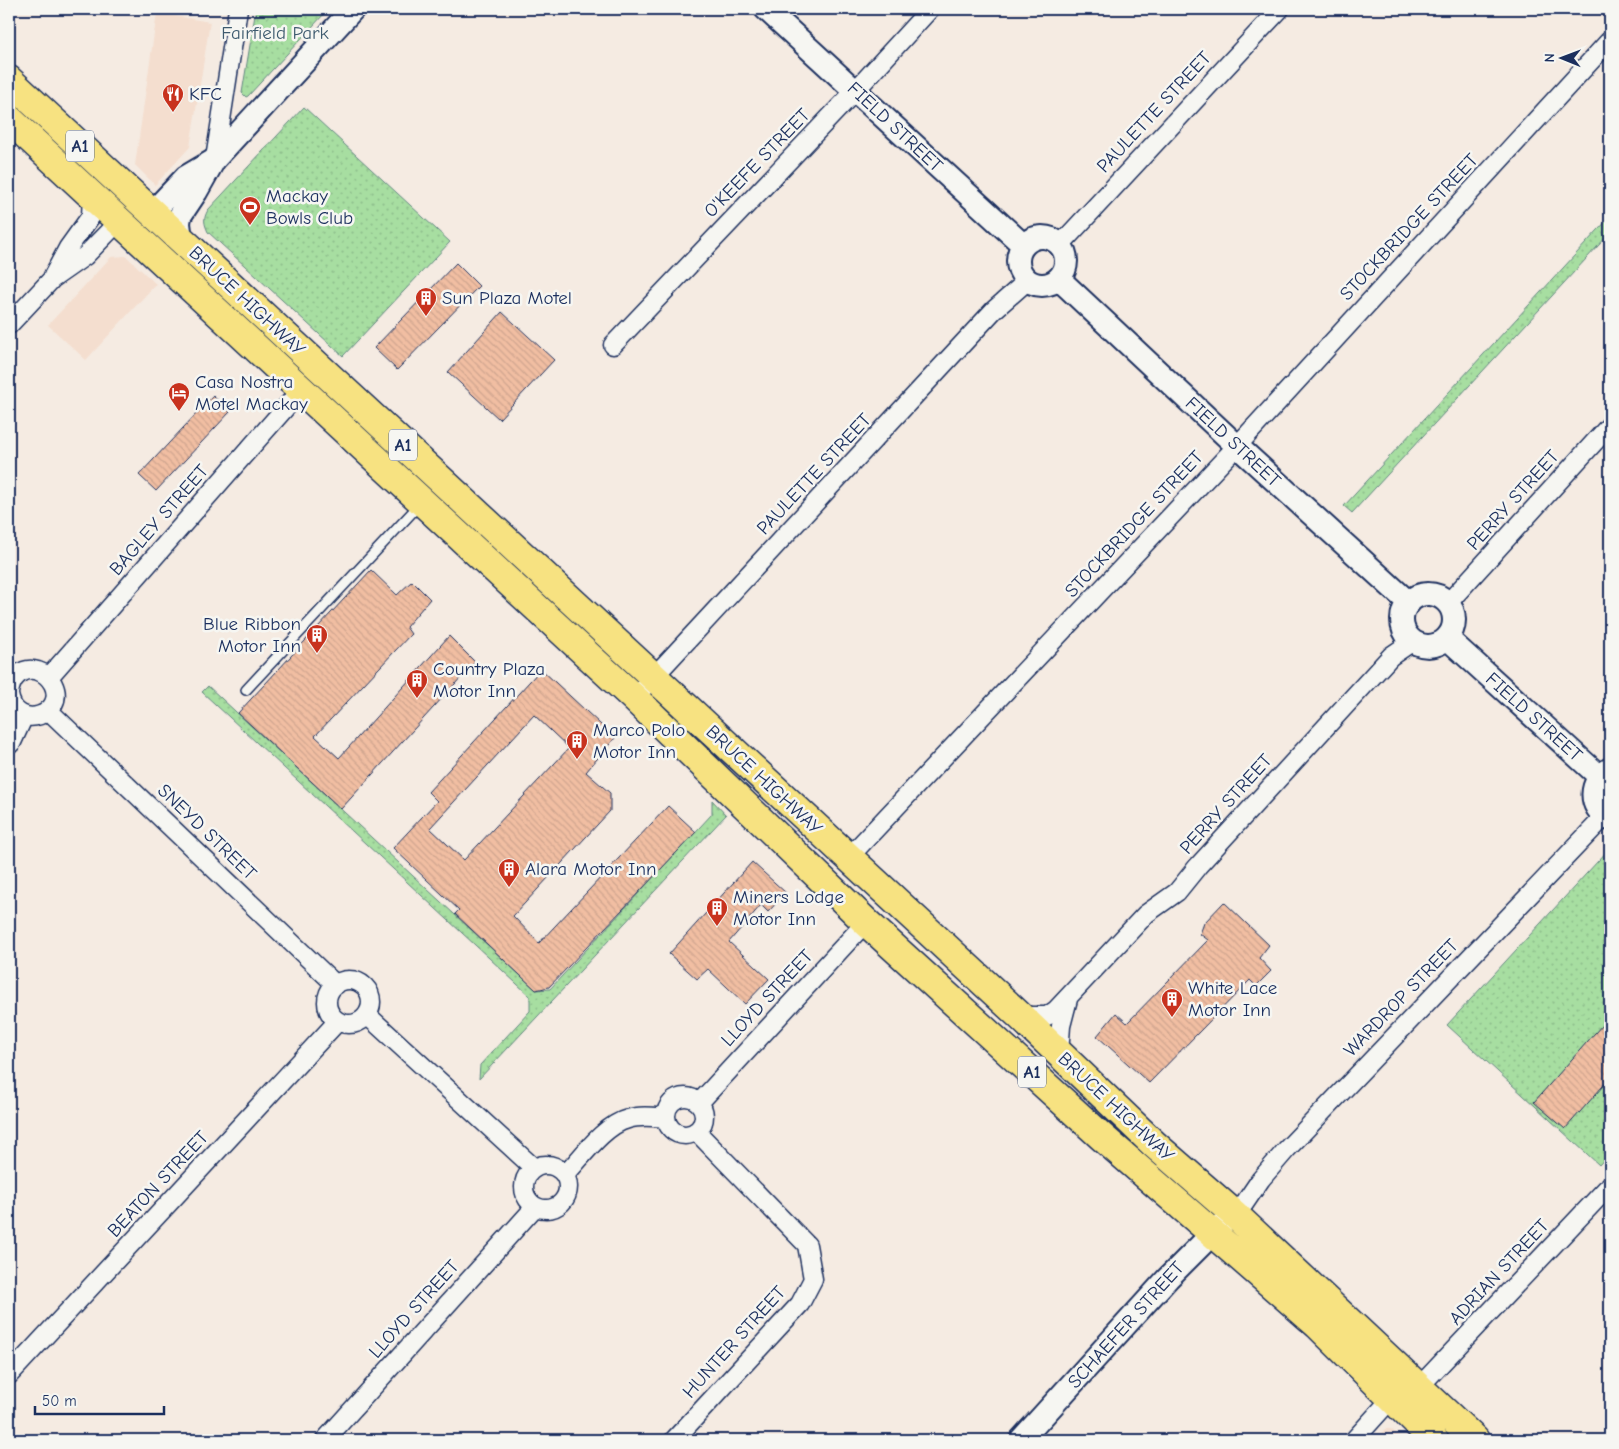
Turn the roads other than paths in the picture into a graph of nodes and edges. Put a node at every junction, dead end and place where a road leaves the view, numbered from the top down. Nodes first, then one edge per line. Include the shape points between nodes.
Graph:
1 (238, 9) edge
2 (352, 9) edge
3 (766, 9) edge
4 (930, 9) edge
5 (1280, 9) edge
6 (1610, 40) edge
7 (9, 80) edge
8 (9, 86) edge
9 (855, 90) junction
10 (9, 118) edge
11 (215, 159) junction
12 (92, 196) junction
13 (152, 213) junction
14 (119, 221) junction
15 (181, 240) junction
16 (1023, 245) junction
17 (1060, 245) junction
18 (52, 279) junction
19 (1059, 279) junction
20 (1027, 281) junction
21 (9, 325) edge
22 (614, 344) dead end
23 (295, 384) junction
24 (1610, 425) edge
25 (1237, 446) junction
26 (422, 502) junction
27 (1409, 603) junction
28 (1448, 603) junction
29 (1447, 638) junction
30 (1413, 641) junction
31 (49, 677) junction
32 (654, 678) junction
33 (10, 685) edge
34 (246, 690) dead end
35 (634, 698) junction
36 (48, 710) junction
37 (24, 716) junction
38 (9, 746) edge
39 (1605, 772) edge
40 (1607, 818) edge
41 (848, 858) junction
42 (866, 922) junction
43 (336, 985) junction
44 (1069, 996) junction
45 (367, 1015) junction
46 (1020, 1016) junction
47 (338, 1021) junction
48 (1060, 1053) junction
49 (699, 1103) junction
50 (666, 1118) junction
51 (696, 1131) junction
52 (534, 1168) junction
53 (565, 1175) junction
54 (1610, 1185) edge
55 (535, 1207) junction
56 (1233, 1213) junction
57 (1212, 1233) junction
58 (9, 1375) edge
59 (1419, 1387) junction
60 (1391, 1400) junction
61 (325, 1440) edge
62 (674, 1440) edge
63 (1021, 1440) edge
64 (1354, 1440) edge
65 (1434, 1440) edge
66 (1475, 1440) edge

1 - 11 street
2 - 11 street
3 - 9 street, FIELD STREET
4 - 9 street, O'KEEFE STREET
5 - 17 street, PAULETTE STREET
6 - 25 street, STOCKBRIDGE STREET
7 - 13 highway, BRUCE HIGHWAY / A1
8 - 14 highway via 44,130 112,193
9 - 16 street, FIELD STREET
9 - 22 street, O'KEEFE STREET
10 - 12 highway, BRUCE HIGHWAY / A1
11 - 13 street via 186,177
11 - 15 street via 180,214
12 - 14 highway, BRUCE HIGHWAY / A1
12 - 18 street via 92,216 68,248
13 - 15 highway, BRUCE HIGHWAY / A1
13 - 23 highway via 152,226 158,240 258,333
14 - 18 street via 85,256
14 - 23 highway, BRUCE HIGHWAY / A1
15 - 32 highway, BRUCE HIGHWAY / A1
16 - 17 street via 1043,236
16 - 20 street via 1017,261
17 - 19 street via 1066,262
18 - 21 street
19 - 20 street via 1043,286
19 - 25 street, FIELD STREET
20 - 32 street, PAULETTE STREET via 994,310
23 - 26 highway, BRUCE HIGHWAY / A1
23 - 31 street, BAGLEY STREET
24 - 28 street, PERRY STREET
25 - 27 street, FIELD STREET
25 - 41 street, STOCKBRIDGE STREET
26 - 34 lane
26 - 35 highway, BRUCE HIGHWAY / A1
27 - 28 street via 1420,595 1429,594
27 - 30 street via 1402,620 1404,630
28 - 29 street via 1454,621
29 - 30 street via 1429,646
29 - 39 street, FIELD STREET
30 - 44 street, PERRY STREET via 1391,656 1177,892 1146,914
31 - 33 street via 32,670 24,671
31 - 36 street via 55,695
32 - 35 street, PAULETTE STREET
32 - 41 highway, BRUCE HIGHWAY / A1
33 - 37 street via 10,702
35 - 42 highway, BRUCE HIGHWAY / A1
36 - 37 street via 40,716
36 - 43 street, SNEYD STREET
37 - 38 street
39 - 40 street via 1595,784 1593,794 1595,804
40 - 56 street, WARDROP STREET via 1286,1150 1244,1204
41 - 46 highway, BRUCE HIGHWAY / A1
42 - 49 street, LLOYD STREET
42 - 57 highway, BRUCE HIGHWAY / A1
43 - 45 street via 351,980 365,986 372,1002
43 - 47 street via 331,991 328,1006
44 - 46 street, PERRY STREET via 1047,1016
44 - 48 street, PERRY STREET via 1062,1018
45 - 47 street via 352,1024
45 - 52 street
46 - 48 highway, BRUCE HIGHWAY / A1
47 - 58 street, BEATON STREET
48 - 56 highway, BRUCE HIGHWAY / A1 via 1155,1145
49 - 50 street via 680,1097 669,1105
49 - 51 street via 703,1121
50 - 51 street via 678,1133
50 - 53 street via 641,1117 616,1124
51 - 62 street, HUNTER STREET via 807,1244 813,1280 800,1304
52 - 53 street via 554,1166
52 - 55 street via 528,1173 524,1191
53 - 55 street via 568,1191 563,1202 550,1210
54 - 59 street, ADRIAN STREET
55 - 61 street, LLOYD STREET
56 - 57 street, SCHAEFER STREET
56 - 59 highway, BRUCE HIGHWAY / A1
57 - 60 highway, BRUCE HIGHWAY / A1 via 1318,1325
57 - 63 street, SCHAEFER STREET
59 - 66 highway, BRUCE HIGHWAY / A1
60 - 64 street
60 - 65 highway, BRUCE HIGHWAY / A1

